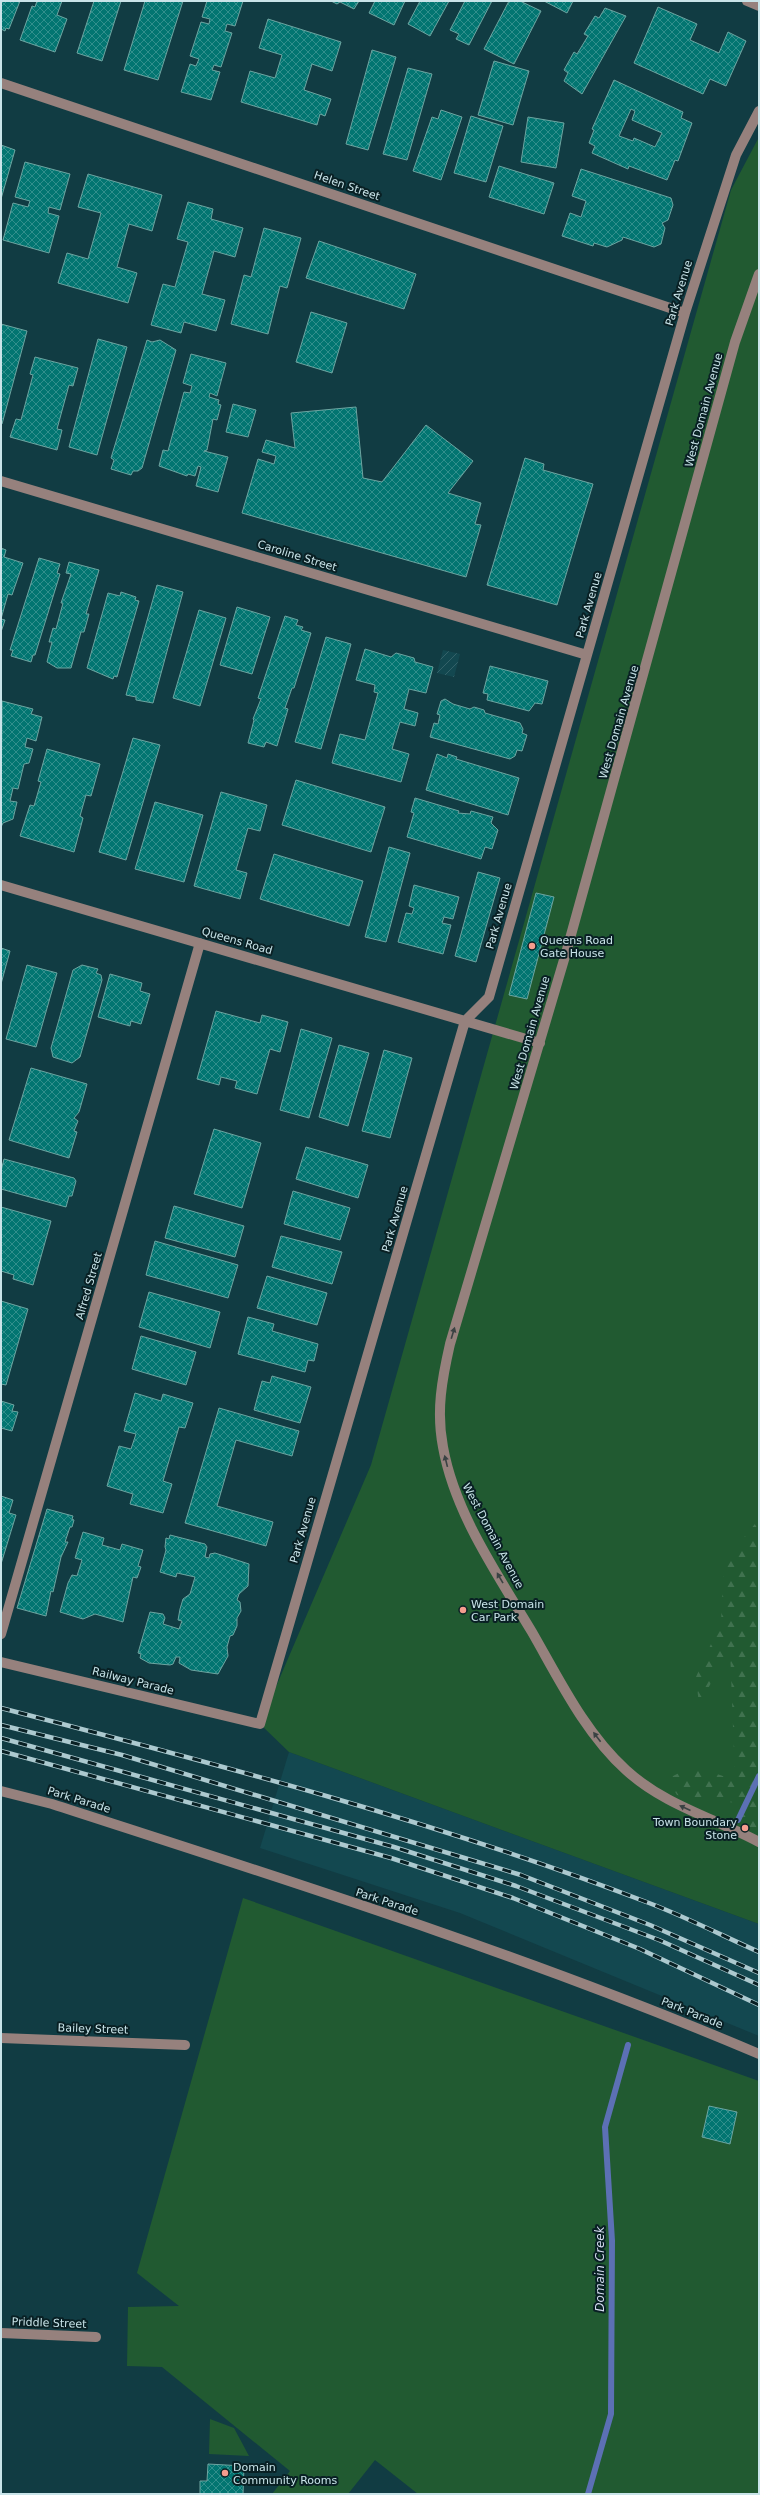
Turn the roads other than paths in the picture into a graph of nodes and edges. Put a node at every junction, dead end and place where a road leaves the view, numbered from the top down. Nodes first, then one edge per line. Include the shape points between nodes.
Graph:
1 (747, 1) edge
2 (759, 6) edge
3 (1, 83) edge
4 (759, 110) edge
5 (759, 274) edge
6 (685, 313) junction
7 (1, 481) edge
8 (587, 655) junction
9 (1, 886) edge
10 (200, 943) junction
11 (465, 1021) junction
12 (540, 1043) junction
13 (1, 1634) edge
14 (1, 1662) edge
15 (260, 1724) joint
16 (1, 1791) edge
17 (759, 1842) edge
18 (1, 2038) edge
19 (184, 2045) dead end
20 (759, 2054) edge
21 (1, 2333) edge
22 (96, 2337) dead end

1 - 2 street
3 - 6 street, Helen Street
4 - 6 street, Park Avenue via 736,156
5 - 12 street, West Domain Avenue via 735,342 652,648
6 - 8 street, Park Avenue
7 - 8 street, Caroline Street
8 - 11 street, Park Avenue via 489,996
9 - 10 street, Queens Road
10 - 11 street, Queens Road
10 - 13 street, Alfred Street
11 - 12 street, Queens Road
11 - 15 street, Park Avenue
17 -> 12 street, West Domain Avenue via 669,1801 647,1788 609,1754 578,1710 480,1542 453,1486 440,1431 440,1394 450,1344
14 - 15 street, Railway Parade
16 - 20 street, Park Parade via 52,1804 453,1936 622,1998
18 - 19 street, Bailey Street
21 - 22 street, Priddle Street

